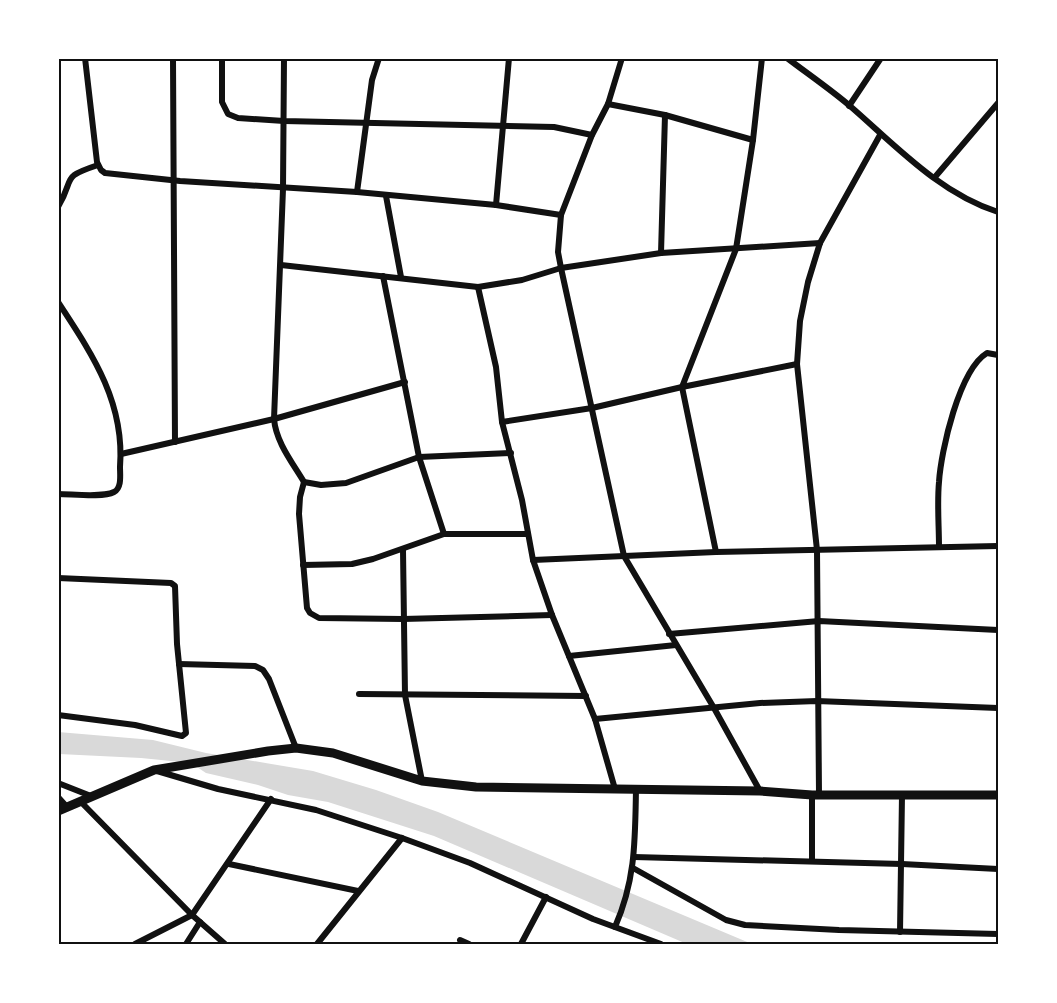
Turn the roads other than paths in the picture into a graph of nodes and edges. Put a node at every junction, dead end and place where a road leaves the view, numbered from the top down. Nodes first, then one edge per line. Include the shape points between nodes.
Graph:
1 (86, 58) edge
2 (173, 58) edge
3 (222, 58) edge
4 (284, 58) edge
5 (379, 58) edge
6 (509, 58) edge
7 (622, 58) edge
8 (762, 58) edge
9 (787, 58) edge
10 (881, 58) edge
11 (999, 103) edge
12 (608, 104) junction
13 (849, 105) junction
14 (664, 115) junction
15 (284, 121) junction
16 (367, 122) junction
17 (503, 125) junction
18 (592, 135) junction
19 (880, 135) junction
20 (753, 140) junction
21 (98, 165) junction
22 (935, 177) junction
23 (173, 181) junction
24 (283, 189) junction
25 (357, 192) junction
26 (386, 196) junction
27 (495, 205) junction
28 (58, 207) edge
29 (999, 212) edge
30 (561, 215) junction
31 (820, 243) junction
32 (736, 249) junction
33 (661, 253) junction
34 (281, 265) junction
35 (561, 268) junction
36 (383, 276) junction
37 (401, 277) junction
38 (478, 287) junction
39 (58, 302) edge
40 (67, 315) junction
41 (58, 317) edge
42 (999, 355) edge
43 (797, 364) junction
44 (405, 382) junction
45 (681, 387) junction
46 (592, 408) junction
47 (274, 419) junction
48 (502, 422) junction
49 (175, 442) junction
50 (511, 453) junction
51 (121, 454) junction
52 (419, 457) junction
53 (304, 482) junction
54 (58, 494) edge
55 (444, 534) junction
56 (528, 534) junction
57 (999, 546) edge
58 (939, 547) junction
59 (403, 550) junction
60 (817, 550) junction
61 (716, 552) junction
62 (624, 556) junction
63 (533, 560) junction
64 (303, 565) junction
65 (58, 578) edge
66 (552, 615) junction
67 (403, 619) junction
68 (819, 621) junction
69 (999, 630) edge
70 (669, 634) junction
71 (676, 645) junction
72 (570, 656) junction
73 (179, 664) junction
74 (359, 693) dead end
75 (405, 695) junction
76 (586, 696) junction
77 (818, 701) junction
78 (714, 708) junction
79 (999, 708) edge
80 (58, 715) edge
81 (595, 718) junction
82 (296, 748) junction
83 (154, 770) junction
84 (422, 781) junction
85 (58, 783) edge
86 (615, 789) junction
87 (636, 789) junction
88 (760, 791) junction
89 (816, 795) junction
90 (903, 795) junction
91 (999, 795) edge
92 (91, 796) junction
93 (58, 797) edge
94 (271, 799) junction
95 (80, 801) junction
96 (63, 809) edge
97 (402, 838) junction
98 (634, 856) junction
99 (812, 861) junction
100 (229, 864) junction
101 (902, 864) junction
102 (633, 868) junction
103 (999, 869) edge
104 (358, 891) junction
105 (546, 897) junction
106 (192, 915) junction
107 (200, 922) junction
108 (616, 924) junction
109 (900, 932) junction
110 (999, 934) edge
111 (460, 940) dead end
112 (135, 945) edge
113 (186, 945) edge
114 (225, 945) edge
115 (317, 945) edge
116 (469, 945) edge
117 (521, 945) edge
118 (660, 945) edge

1 - 21 street
2 - 23 street
3 - 15 street via 222,102 228,114
4 - 15 street
5 - 16 street
6 - 17 street
7 - 12 street
8 - 20 street
9 - 13 street
10 - 13 street
11 - 22 street
12 - 14 street
12 - 18 street
13 - 19 street
14 - 20 street
14 - 33 street
15 - 16 street
15 - 24 street
16 - 17 street
16 - 25 street
17 - 18 street via 554,127
17 - 27 street
18 - 30 street
19 - 22 street
19 - 31 street
20 - 32 street
21 - 23 street via 111,174
21 - 28 street via 70,177
22 - 29 street via 966,199
23 - 24 street
23 - 49 street
24 - 25 street
24 - 34 street
25 - 26 street
26 - 27 street
26 - 37 street
27 - 30 street
30 - 35 street
31 - 32 street
31 - 43 street via 800,321
32 - 33 street
32 - 45 street
33 - 35 street
34 - 36 street
34 - 47 street
35 - 38 street
35 - 46 street
36 - 37 street
36 - 44 street
37 - 38 street
38 - 48 street via 496,368
39 - 40 street
40 - 41 street
40 - 51 street via 113,400
42 - 58 street via 987,353 969,372 949,431 939,481
43 - 45 street
43 - 60 street
44 - 47 street
44 - 52 street
45 - 46 street
45 - 61 street
46 - 48 street
46 - 62 street
47 - 49 street
47 - 53 street via 279,439
48 - 50 street
49 - 51 street
50 - 52 street
50 - 56 street
51 - 54 street via 119,486 114,492
52 - 53 street via 346,483
52 - 55 street
53 - 64 street via 299,514
55 - 56 street
55 - 59 street
56 - 63 street
57 - 58 street
58 - 60 street
59 - 64 street via 352,564
59 - 67 street
60 - 61 street
60 - 68 street
61 - 62 street
62 - 63 street
62 - 70 street
63 - 66 street
64 - 67 street via 307,608 319,618
65 - 73 street via 174,584
66 - 67 street
66 - 72 street
67 - 75 street
68 - 69 street
68 - 70 street
68 - 77 street
70 - 71 street
71 - 72 street
71 - 78 street
72 - 76 street
73 - 80 street via 184,735 135,724
73 - 82 street via 255,666 263,670
74 - 75 street
75 - 76 street
75 - 84 street
76 - 81 street
77 - 78 street
77 - 79 street
77 - 89 street
78 - 81 street
78 - 88 street
81 - 86 street
82 - 83 main road
82 - 84 main road via 333,753
83 - 92 main road
83 - 94 street via 218,789
84 - 86 main road via 509,788
85 - 92 street
86 - 87 main road
87 - 88 main road
87 - 98 street
88 - 89 main road
89 - 90 main road
89 - 99 street
90 - 91 main road
90 - 101 street
92 - 95 main road
93 - 96 street
94 - 97 street
94 - 100 street
95 - 96 main road
95 - 106 street
97 - 104 street
97 - 105 street
98 - 99 street
98 - 102 street
99 - 101 street
100 - 104 street
100 - 106 street
101 - 103 street
101 - 109 street
102 - 108 street via 631,885
102 - 109 street via 726,920 745,925
104 - 115 street
105 - 108 street
105 - 117 street
106 - 107 street
106 - 112 street
107 - 113 street
107 - 114 street
108 - 118 street
109 - 110 street
111 - 116 street

